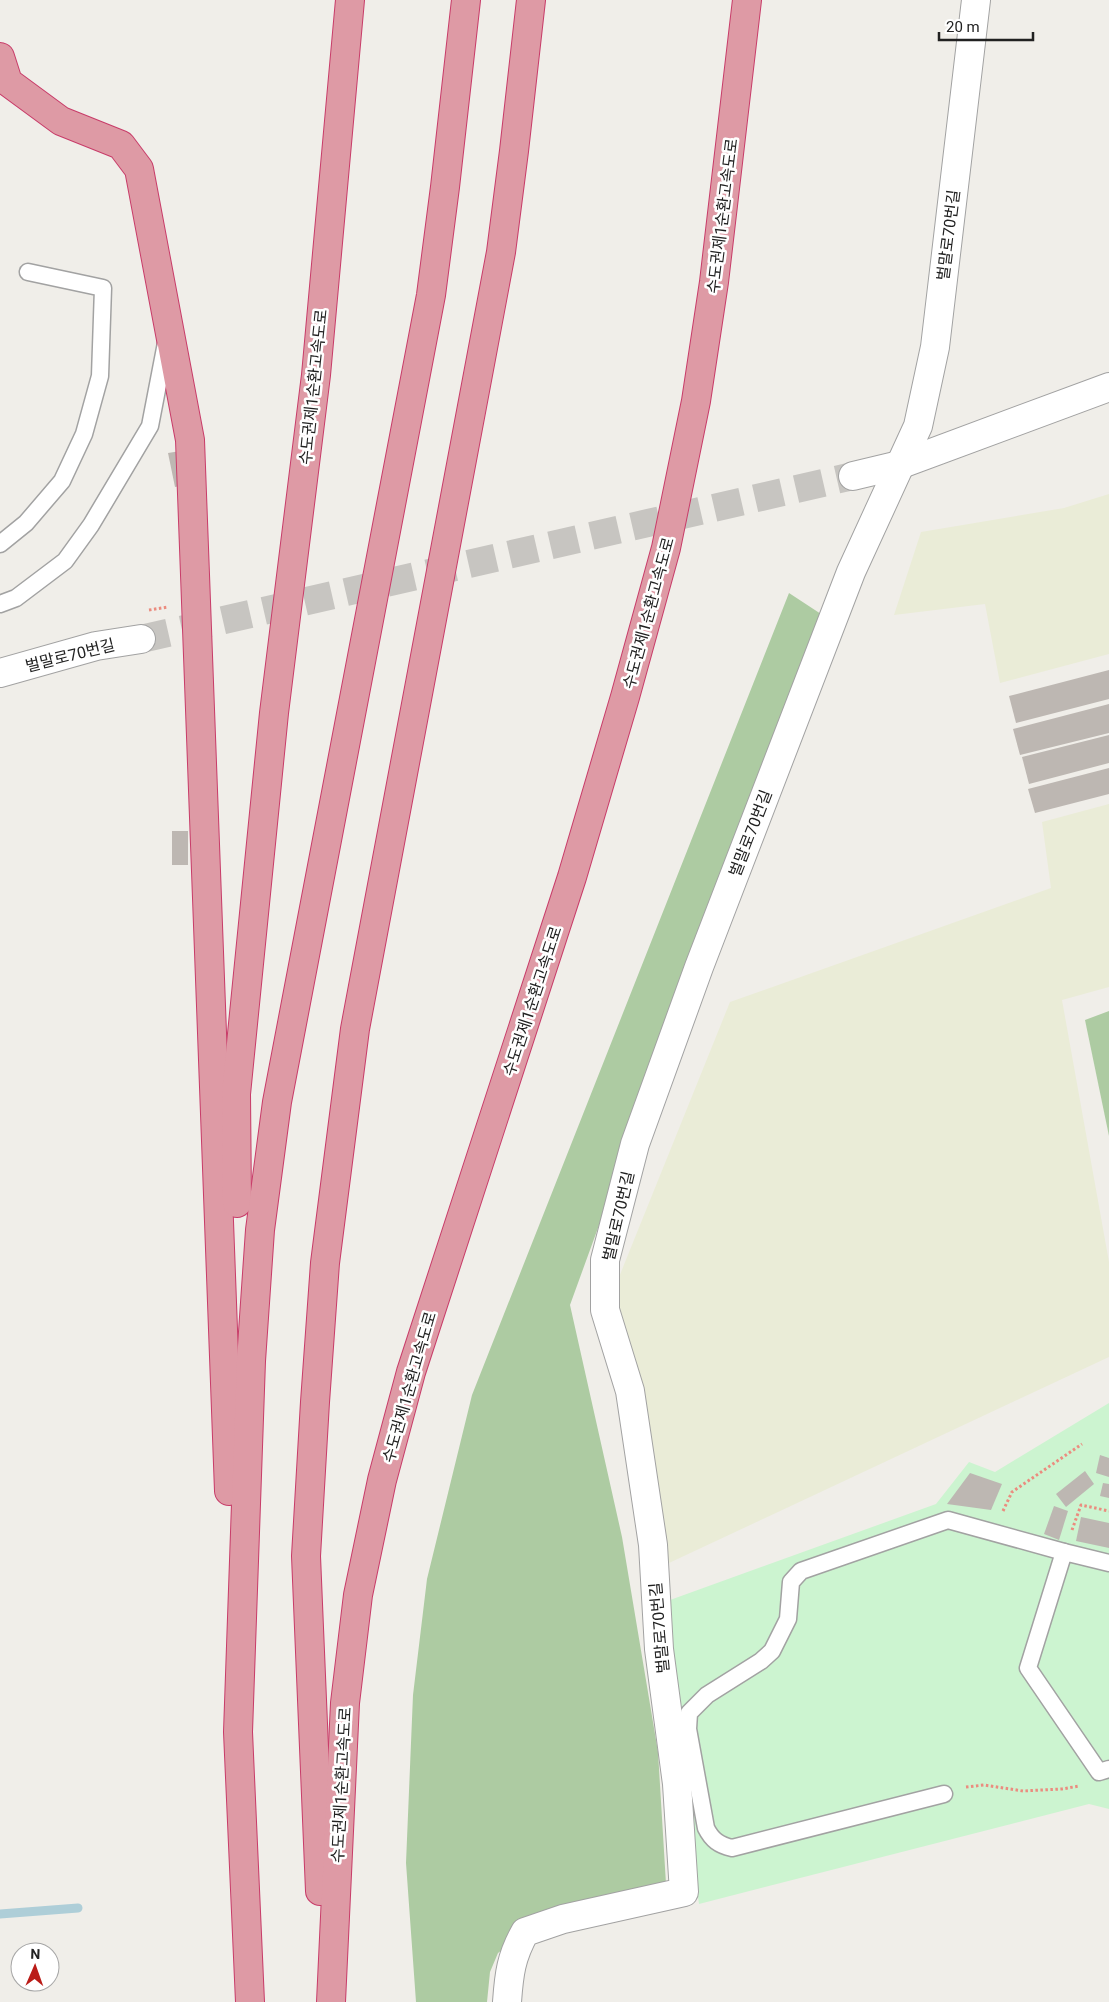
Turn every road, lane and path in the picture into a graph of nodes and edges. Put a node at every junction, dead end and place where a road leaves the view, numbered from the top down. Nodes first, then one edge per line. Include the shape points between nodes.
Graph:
1 (350, 0) edge
2 (466, 0) edge
3 (530, 0) edge
4 (747, 0) edge
5 (976, 0) edge
6 (0, 58) edge
7 (28, 272) dead end
8 (169, 329) junction
9 (1109, 387) edge
10 (899, 465) junction
11 (853, 476) tunnel mouth
12 (0, 544) edge
13 (0, 604) edge
14 (141, 639) tunnel mouth
15 (0, 673) edge
16 (1082, 1444) dead end
17 (1109, 1512) edge
18 (994, 1532) junction
19 (1064, 1552) junction
20 (1109, 1563) edge
21 (238, 1732) junction
22 (1104, 1771) edge
23 (944, 1794) joint
24 (250, 2002) edge
25 (326, 2002) edge
26 (331, 2002) edge
27 (507, 2002) edge

1 - 21 highway, 수도권제1순환고속도로 via 316,375 274,713 236,1094
2 - 21 highway, 수도권제1순환고속도로 via 431,295 273,1131 260,1230 251,1362
3 - 25 highway, 수도권제1순환고속도로 via 501,252 355,1030 325,1263 306,1556
4 - 26 highway, 수도권제1순환고속도로 via 714,282 696,401 666,548 572,877 411,1372 382,1480 360,1586 345,1703
5 - 10 street, 벌말로70번길 via 935,347 918,426
6 - 8 highway via 8,82 61,121 121,145 139,169
7 - 12 lane via 103,288 100,376 84,434 62,481 26,523
8 - 13 lane via 150,426 92,525 65,561 16,598
8 - 21 highway via 190,440
9 - 10 street
10 - 11 street
10 - 27 street, 벌말로70번길 via 851,572 699,967 635,1144 605,1260 605,1310 630,1391 653,1545 659,1648 677,1784 684,1892 562,1918 525,1932 514,1951
14 - 15 street, 벌말로70번길 via 96,646
16 - 18 path via 1012,1492
17 - 19 path via 1081,1504
18 - 19 lane
18 - 23 lane via 948,1520 801,1571 791,1582 788,1619 772,1651 707,1695 689,1713 688,1729 706,1828 721,1846 732,1848
19 - 20 lane
19 - 22 lane via 1028,1668
21 - 24 highway, 수도권제1순환고속도로
22 - 23 path via 1085,1784 1062,1789 1023,1791 984,1786 962,1787

